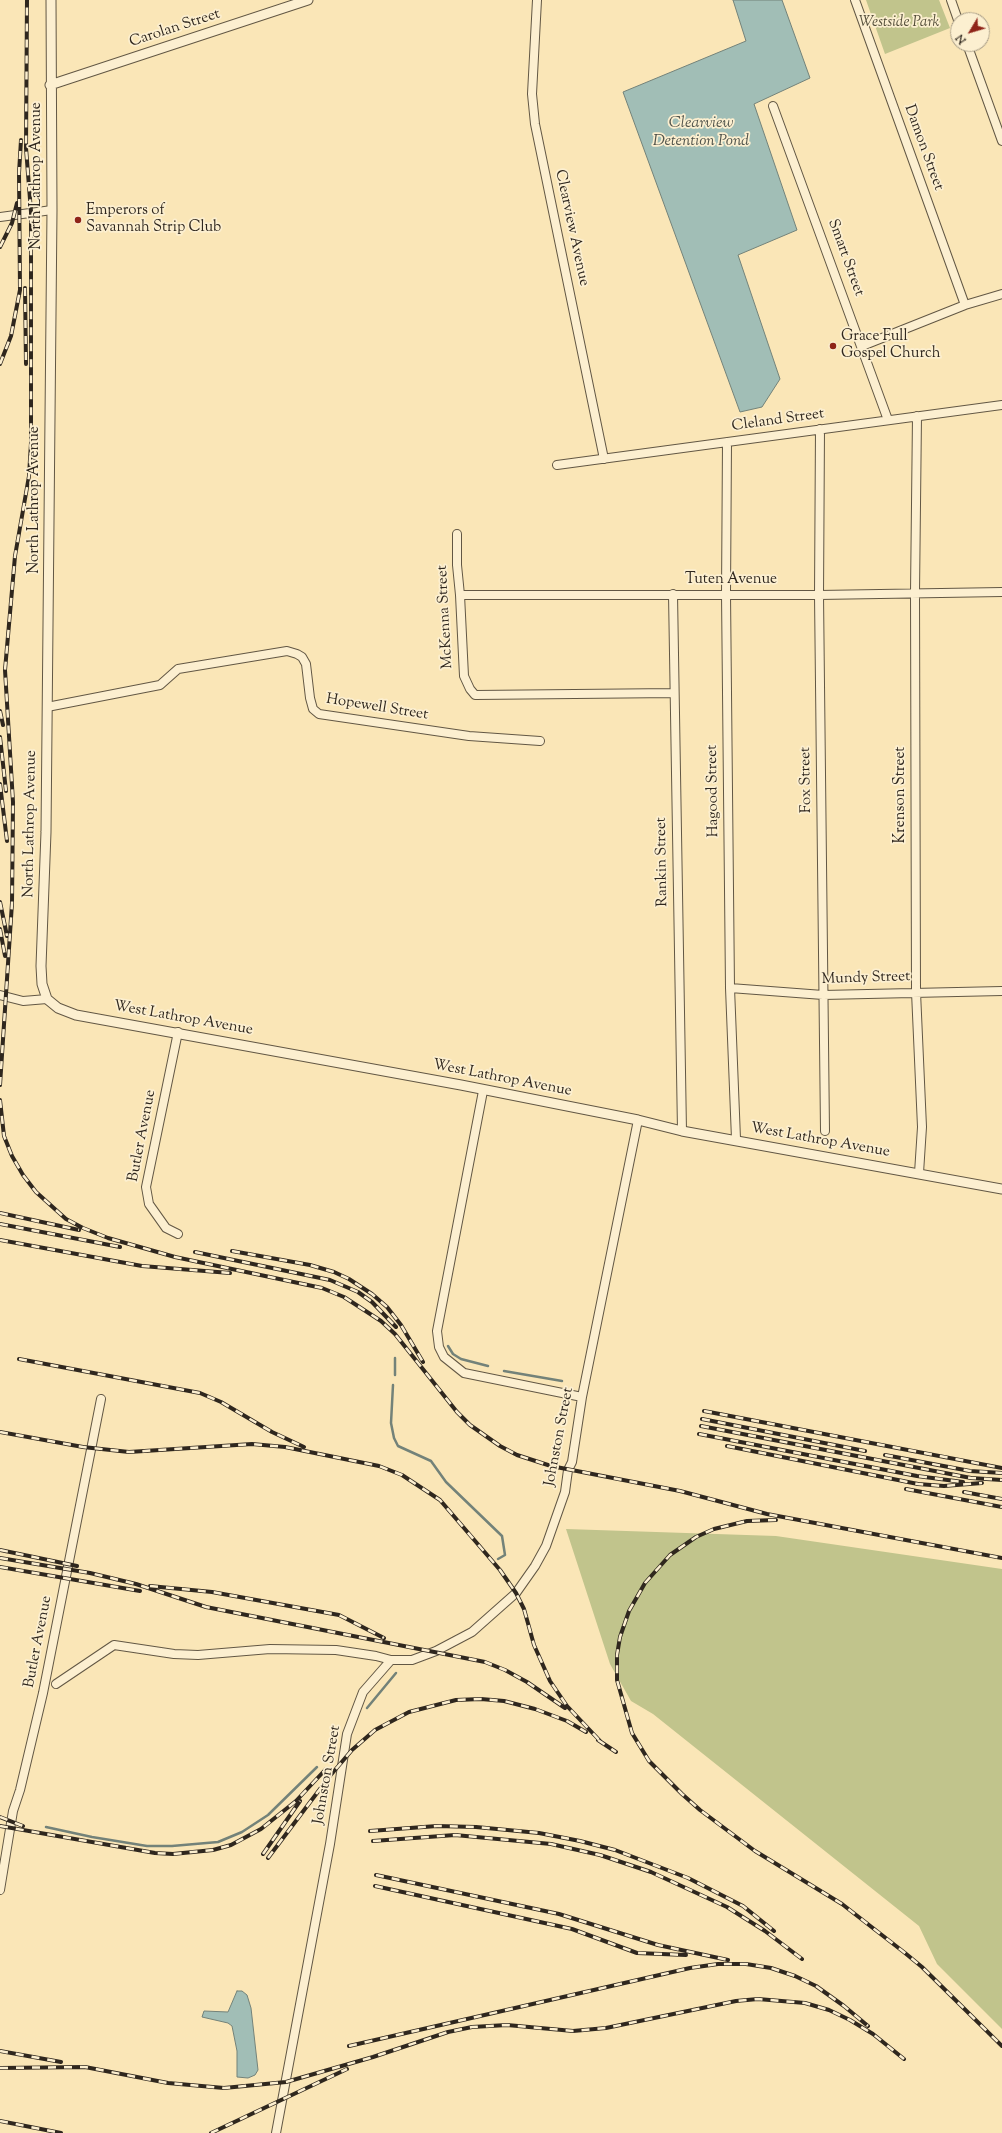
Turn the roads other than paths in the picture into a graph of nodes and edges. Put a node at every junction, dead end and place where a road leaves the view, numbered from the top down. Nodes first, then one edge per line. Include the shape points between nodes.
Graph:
1 (51, 0) edge
2 (308, 0) edge
3 (537, 0) edge
4 (854, 0) edge
5 (951, 0) edge
6 (955, 12) edge
7 (970, 52) edge
8 (50, 84) junction
9 (773, 106) dead end
10 (1002, 141) edge
11 (52, 210) junction
12 (0, 217) edge
13 (1002, 294) edge
14 (965, 305) junction
15 (862, 346) junction
16 (1002, 405) edge
17 (917, 416) junction
18 (888, 420) junction
19 (820, 430) junction
20 (727, 442) junction
21 (604, 459) junction
22 (557, 465) dead end
23 (457, 534) dead end
24 (915, 592) junction
25 (1002, 592) edge
26 (672, 594) junction
27 (726, 594) junction
28 (819, 594) junction
29 (460, 595) junction
30 (674, 693) junction
31 (47, 707) junction
32 (540, 741) dead end
33 (730, 988) junction
34 (1002, 991) edge
35 (916, 992) junction
36 (0, 995) edge
37 (823, 996) junction
38 (47, 999) junction
39 (178, 1032) junction
40 (483, 1091) junction
41 (638, 1120) junction
42 (682, 1131) junction
43 (825, 1131) dead end
44 (736, 1139) junction
45 (919, 1173) junction
46 (1002, 1189) edge
47 (178, 1234) dead end
48 (582, 1397) junction
49 (101, 1399) dead end
50 (391, 1660) junction
51 (56, 1684) dead end
52 (0, 1890) edge
53 (276, 2133) edge

1 - 8 street, North Lathrop Avenue
2 - 8 street, Carolan Street
3 - 21 street, Clearview Avenue via 532,94 535,124
4 - 14 street, Damon Street
5 - 6 street
7 - 10 street
8 - 11 street, North Lathrop Avenue
9 - 15 street, Smart Street
11 - 12 street
11 - 31 street, North Lathrop Avenue
13 - 14 street
14 - 15 street
15 - 18 street, Smart Street
16 - 17 street, Cleland Street
17 - 18 street, Cleland Street
17 - 24 street, Krenson Street
18 - 19 street, Cleland Street
19 - 20 street, Cleland Street
19 - 28 street, Fox Street
20 - 21 street, Cleland Street
20 - 27 street, Hagood Street
21 - 22 street, Cleland Street
23 - 29 street, McKenna Street via 456,564
24 - 25 street, Tuten Avenue
24 - 28 street, Tuten Avenue
24 - 35 street, Krenson Street
26 - 27 street, Tuten Avenue
26 - 29 street, Tuten Avenue
26 - 30 street, Rankin Street
27 - 28 street, Tuten Avenue
27 - 33 street, Hagood Street
28 - 37 street, Fox Street
29 - 30 street, McKenna Street via 464,676 475,695
30 - 42 street, Rankin Street
31 - 32 street, Hopewell Street via 160,685 178,669 287,651 302,657 306,664 310,698 313,709 319,714 469,736
31 - 38 street, North Lathrop Avenue via 41,966 42,984
33 - 37 street, Mundy Street
33 - 44 street, Hagood Street
34 - 35 street, Mundy Street
35 - 37 street, Mundy Street
35 - 45 street, Krenson Street via 922,1127
36 - 38 street via 23,1001
37 - 43 street, Fox Street
38 - 39 street, West Lathrop Avenue via 58,1008 76,1015
39 - 40 street, West Lathrop Avenue
39 - 47 street, Butler Avenue via 146,1187 149,1204 166,1228
40 - 41 street, West Lathrop Avenue
40 - 48 street via 437,1331 439,1346 444,1357 464,1373
41 - 42 street, West Lathrop Avenue
41 - 48 street, Johnston Street
42 - 44 street, West Lathrop Avenue
44 - 45 street, West Lathrop Avenue
45 - 46 street, West Lathrop Avenue
48 - 50 street, Johnston Street via 565,1492 546,1546 527,1577 500,1608 472,1632 418,1658
49 - 52 street, Butler Avenue via 43,1693 9,1828
50 - 51 street via 336,1650 270,1650 198,1655 114,1645
50 - 53 street, Johnston Street via 363,1692 347,1734

